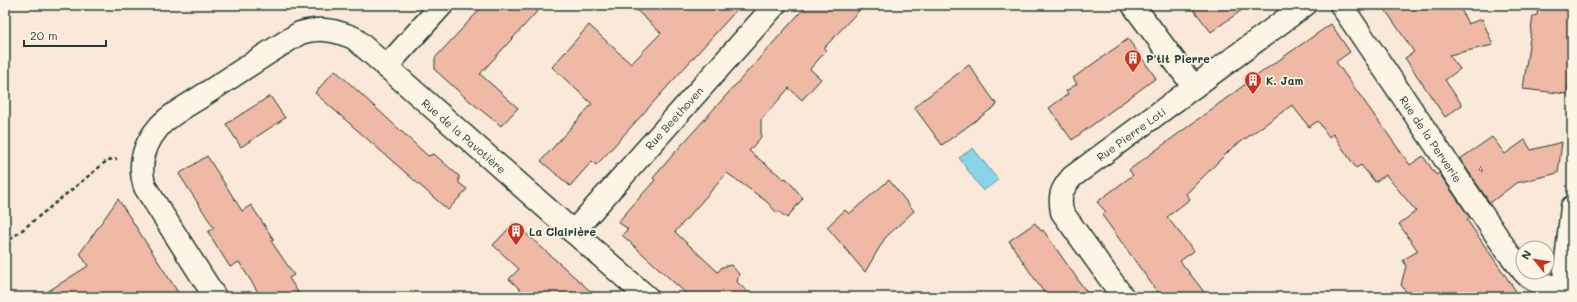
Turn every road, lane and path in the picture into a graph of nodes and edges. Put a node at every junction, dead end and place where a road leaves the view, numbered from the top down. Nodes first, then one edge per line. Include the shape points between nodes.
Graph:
1 (442, 5) edge
2 (775, 5) edge
3 (1133, 5) edge
4 (1305, 5) edge
5 (1341, 5) edge
6 (386, 67) junction
7 (1194, 87) junction
8 (143, 154) junction
9 (1572, 207) edge
10 (572, 232) junction
11 (5, 244) edge
12 (1515, 260) edge
13 (1536, 280) edge
14 (1563, 293) edge
15 (215, 297) edge
16 (647, 297) edge
17 (1123, 297) edge

1 - 6 street
2 - 10 street, Rue Beethoven
3 - 7 street
4 - 7 street, Rue Pierre Loti
5 - 12 street, Rue de la Perverie
6 - 8 street, Rue de la Pavotière via 354,38 327,30 300,33 159,126
6 - 10 street, Rue de la Pavotière
7 - 17 street, Rue Pierre Loti via 1072,177 1063,188 1060,200 1062,212
8 - 11 path via 108,160
8 - 15 street via 141,175 145,187
9 - 14 street
10 - 16 street, Rue de la Pavotière
13 - 14 street, Rue de la Perverie

